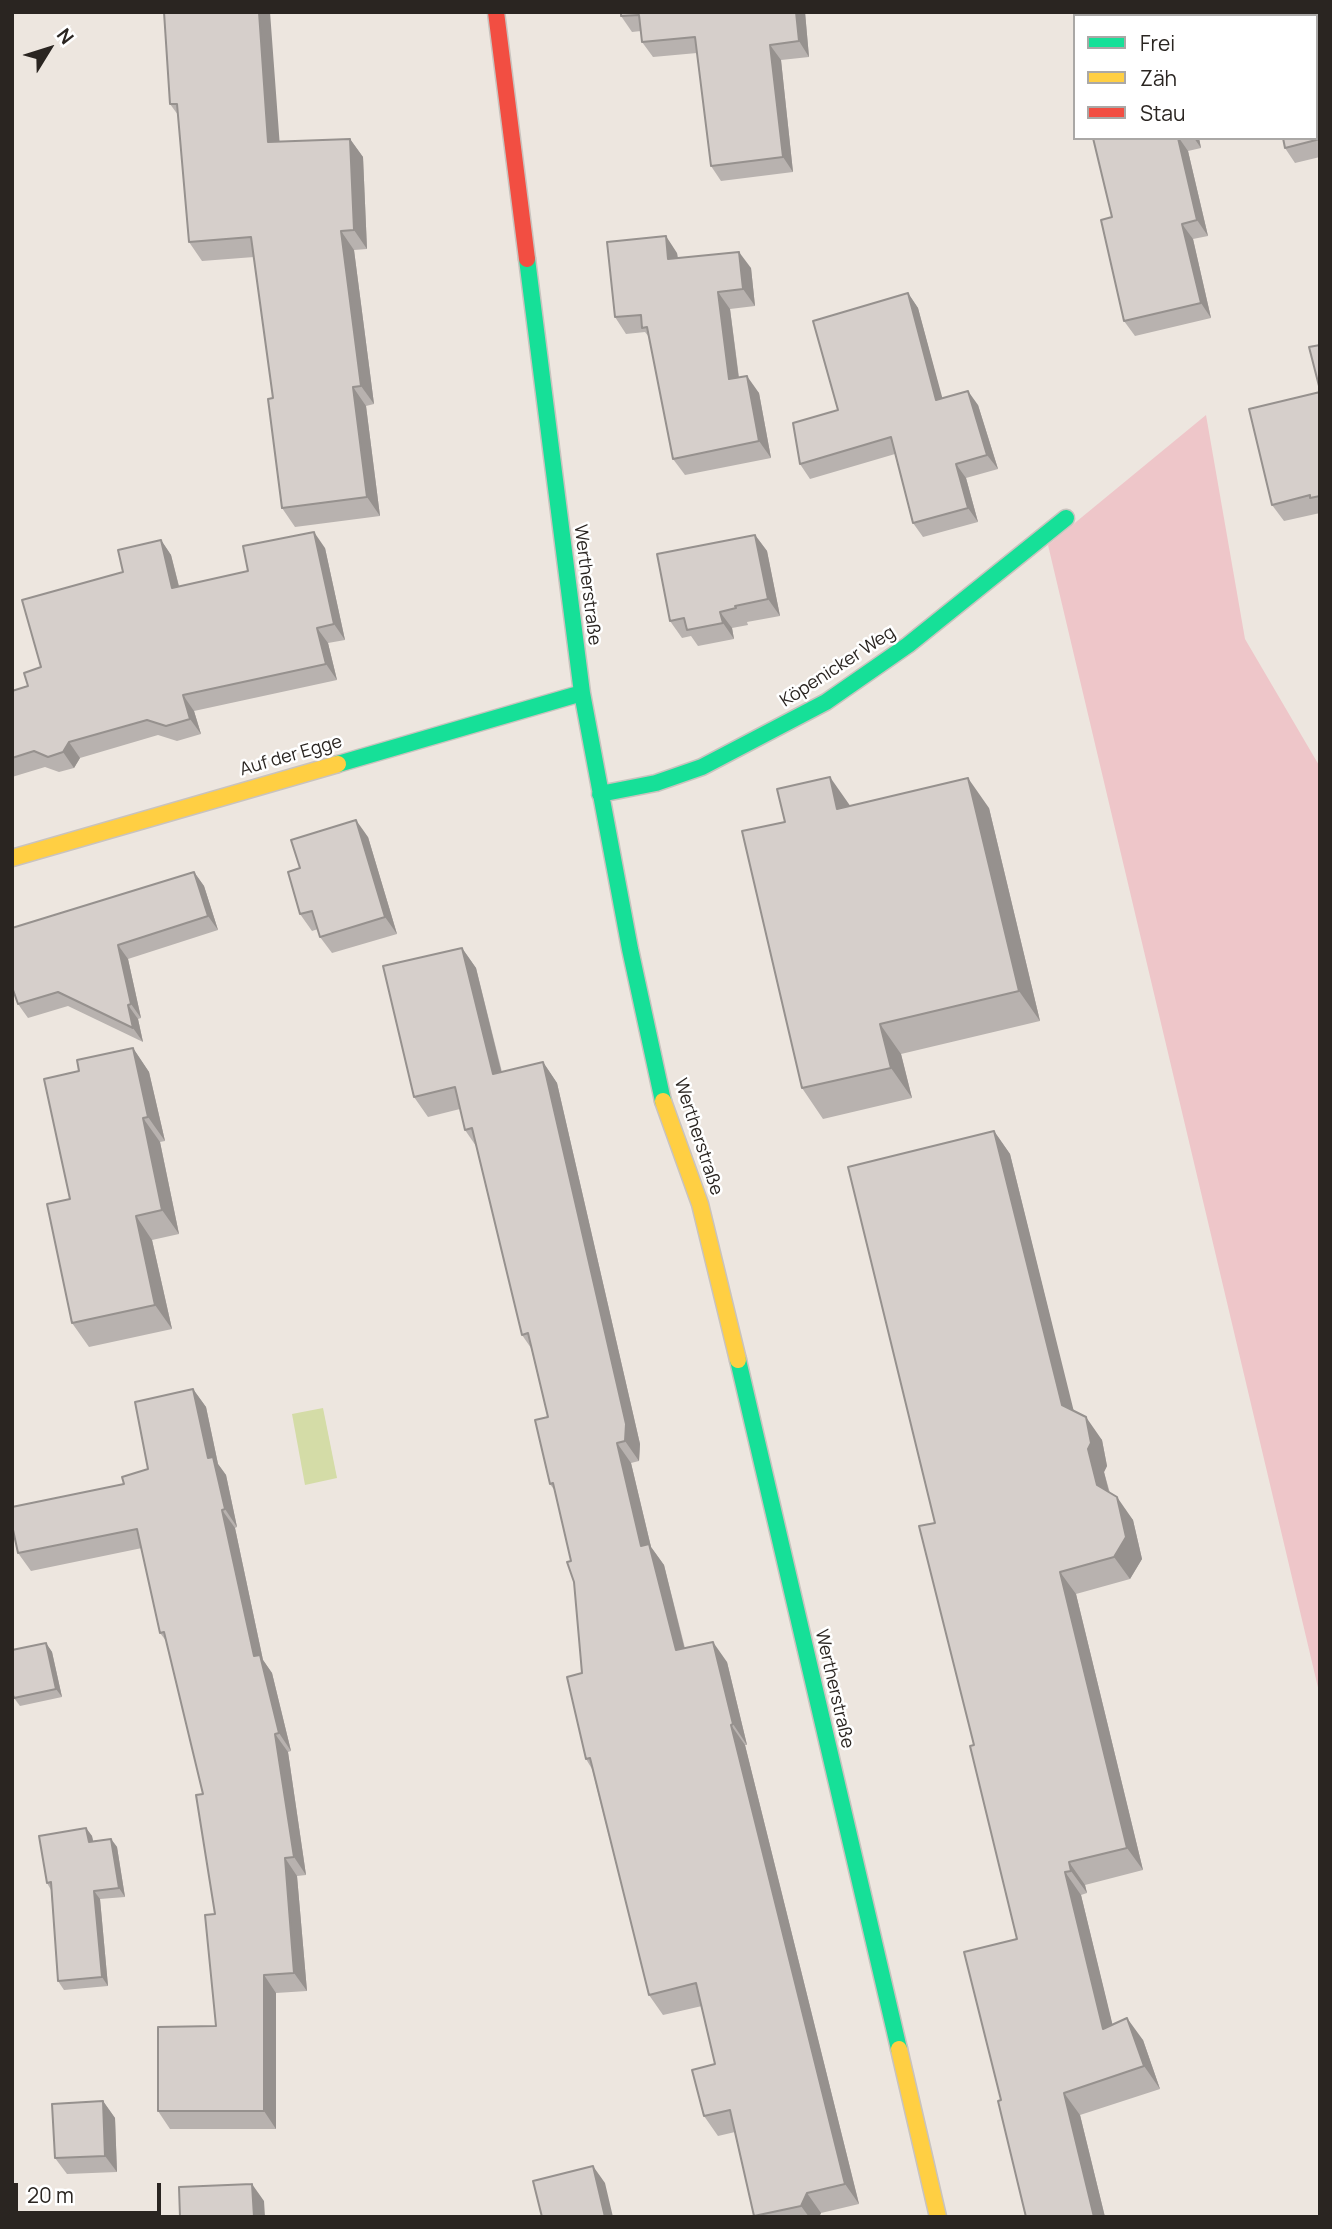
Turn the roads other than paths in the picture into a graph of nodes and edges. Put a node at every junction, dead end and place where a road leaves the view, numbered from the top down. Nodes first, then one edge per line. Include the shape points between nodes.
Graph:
1 (496, 12) edge
2 (1066, 518) dead end
3 (582, 693) junction
4 (600, 794) junction
5 (12, 858) edge
6 (939, 2217) edge

1 - 3 main road, Wertherstraße
2 - 4 main road, Köpenicker Weg via 918,638 826,702 702,767 656,783
3 - 4 main road, Wertherstraße
3 - 5 main road, Auf der Egge
4 - 6 main road, Wertherstraße via 666,1113 700,1204

